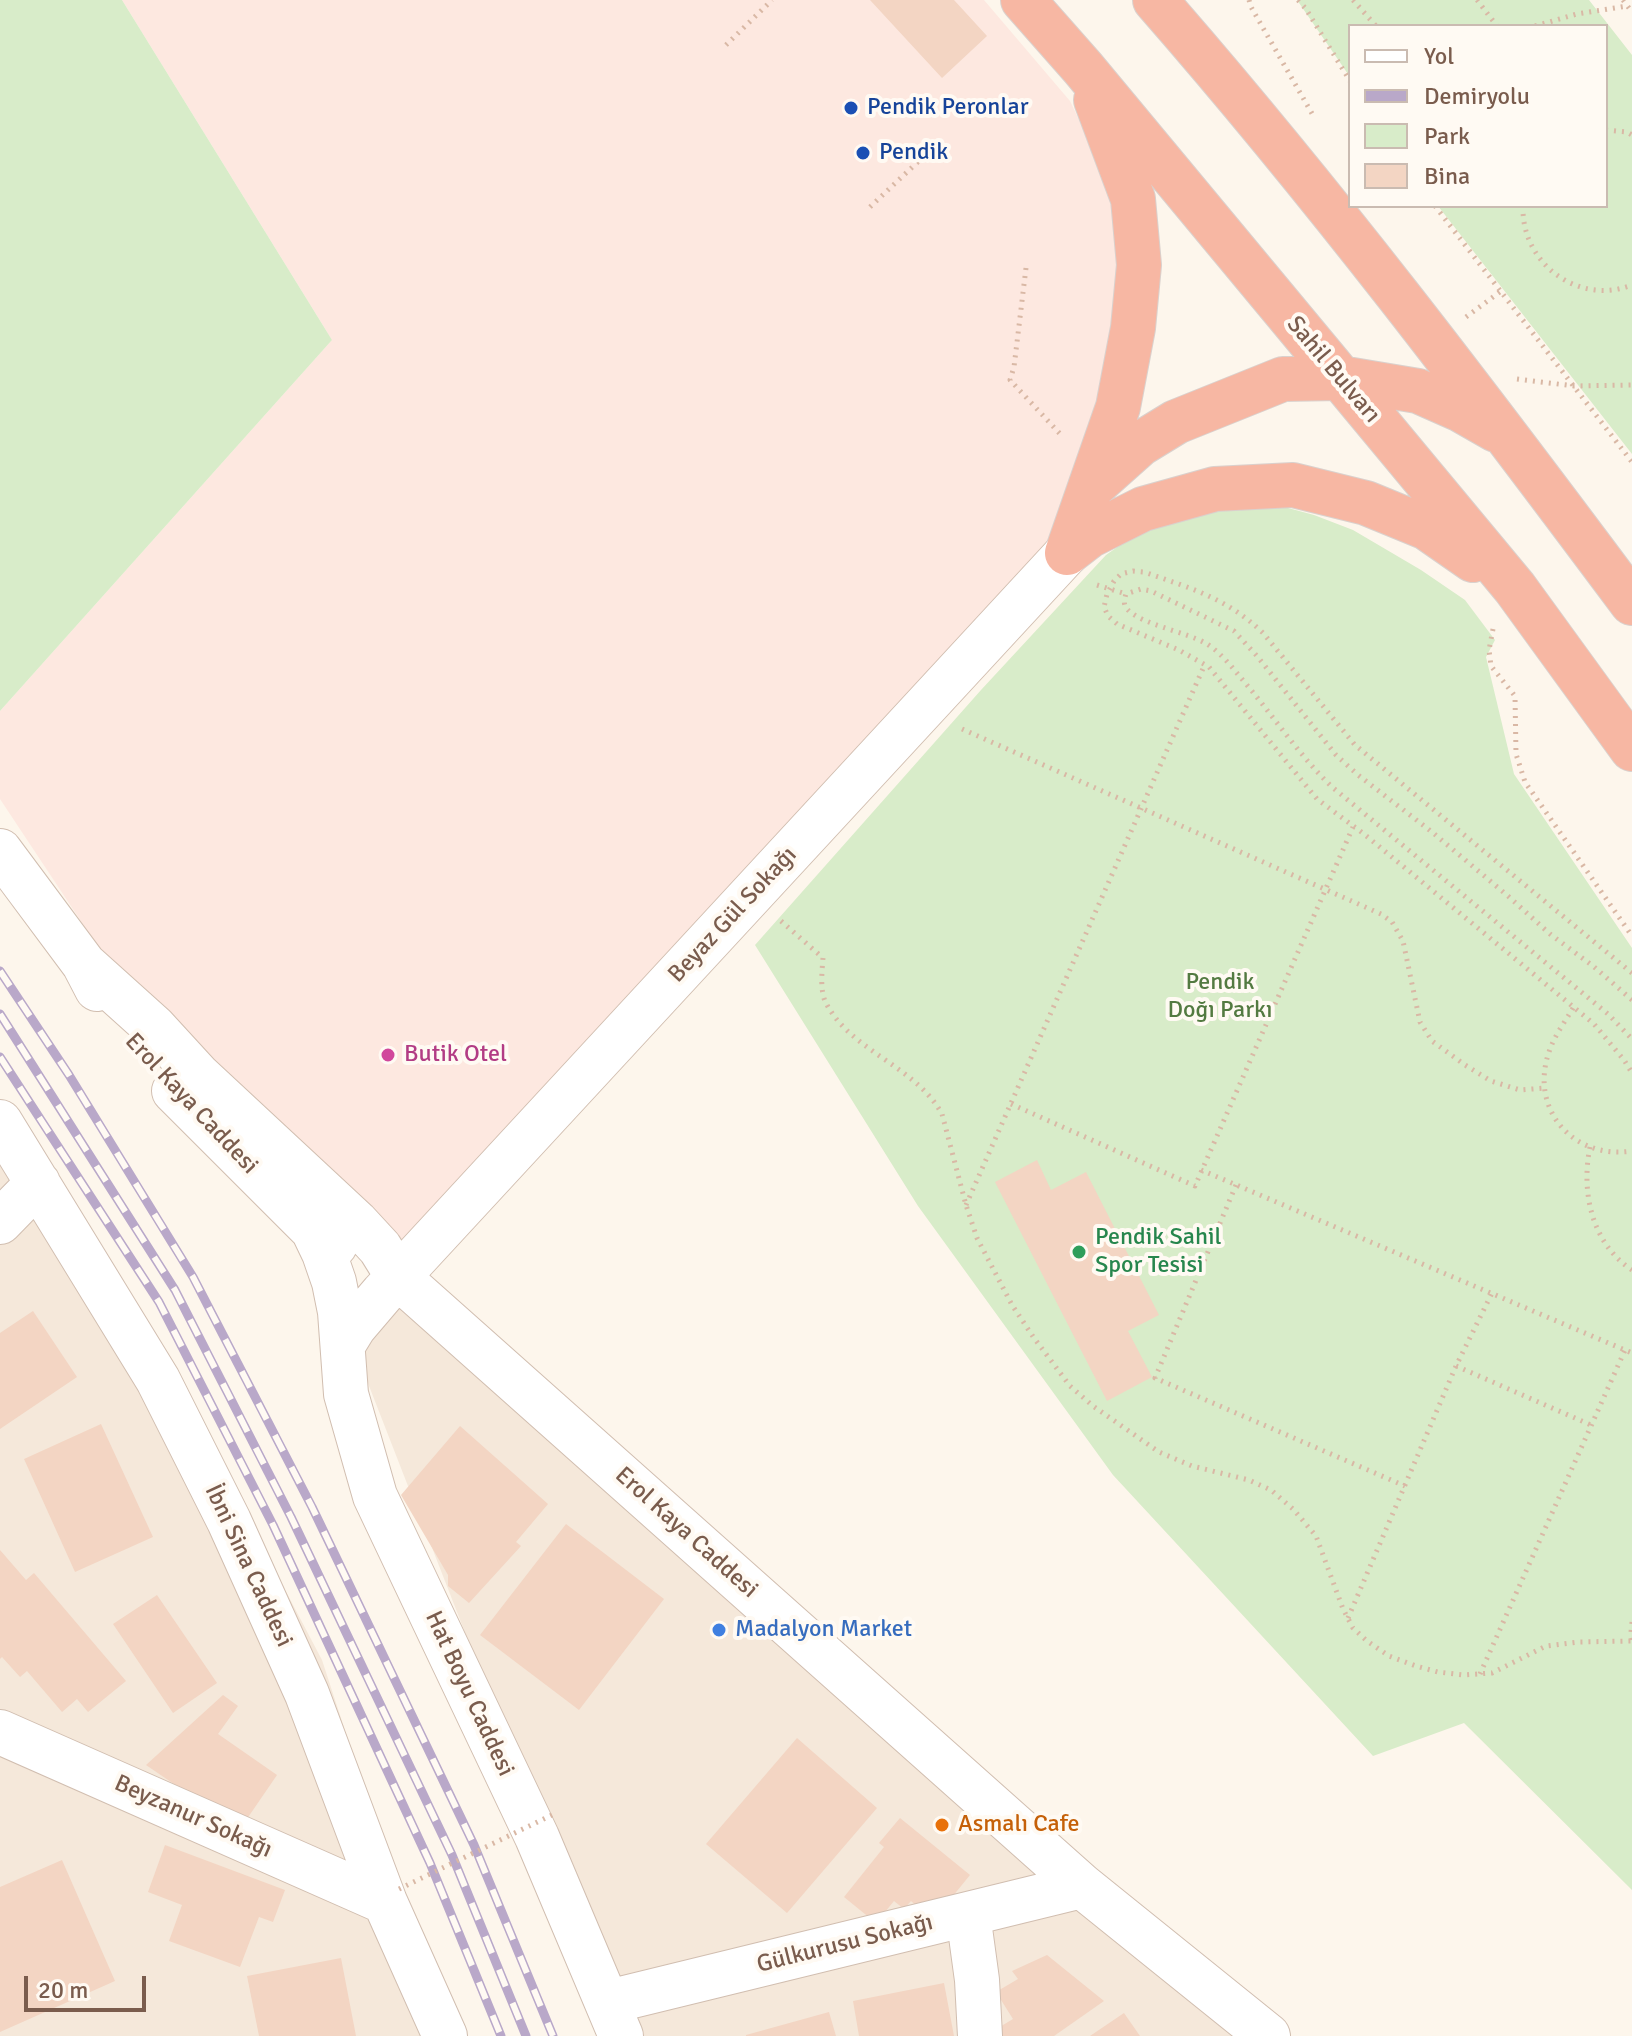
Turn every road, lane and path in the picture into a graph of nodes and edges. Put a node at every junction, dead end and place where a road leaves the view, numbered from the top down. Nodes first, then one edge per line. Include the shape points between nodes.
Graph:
1 (772, 0) edge
2 (1023, 0) edge
3 (1155, 0) edge
4 (1249, 0) edge
5 (1298, 0) edge
6 (1353, 0) edge
7 (1477, 0) edge
8 (1625, 3) edge
9 (1632, 12) edge
10 (1374, 24) edge
11 (1495, 24) edge
12 (1542, 24) edge
13 (726, 45) dead end
14 (1083, 68) junction
15 (1348, 78) edge
16 (1315, 119) dead end
17 (1608, 130) edge
18 (1632, 135) edge
19 (923, 157) dead end
20 (870, 207) dead end
21 (1437, 208) edge
22 (1523, 208) edge
23 (1026, 268) dead end
24 (1632, 285) edge
25 (1501, 291) junction
26 (1465, 318) dead end
27 (1014, 367) dead end
28 (1340, 378) junction
29 (1513, 378) dead end
30 (1632, 385) edge
31 (1574, 386) junction
32 (1508, 437) junction
33 (1632, 462) edge
34 (1089, 490) junction
35 (1078, 567) junction
36 (1515, 588) junction
37 (1109, 589) junction
38 (1126, 594) junction
39 (1632, 603) edge
40 (1494, 626) dead end
41 (1205, 664) junction
42 (957, 727) dead end
43 (1632, 749) edge
44 (1141, 809) junction
45 (1353, 827) junction
46 (0, 851) edge
47 (1324, 890) junction
48 (771, 912) dead end
49 (1632, 936) edge
50 (84, 964) junction
51 (1632, 973) edge
52 (1632, 1000) edge
53 (1573, 1008) junction
54 (1632, 1039) edge
55 (1632, 1073) edge
56 (1545, 1088) junction
57 (1011, 1104) junction
58 (0, 1122) edge
59 (1590, 1147) junction
60 (1632, 1151) edge
61 (1201, 1170) junction
62 (38, 1183) junction
63 (1236, 1185) junction
64 (966, 1205) junction
65 (0, 1222) edge
66 (313, 1230) junction
67 (1632, 1270) edge
68 (398, 1277) junction
69 (1492, 1293) junction
70 (343, 1345) junction
71 (1625, 1350) junction
72 (1632, 1353) edge
73 (1456, 1366) junction
74 (1591, 1425) junction
75 (1405, 1486) junction
76 (1348, 1618) junction
77 (1632, 1622) edge
78 (1632, 1641) edge
79 (1480, 1674) junction
80 (0, 1732) edge
81 (556, 1813) dead end
82 (1082, 1886) junction
83 (392, 1895) junction
84 (968, 1914) junction
85 (615, 2019) edge
86 (445, 2036) edge
87 (980, 2036) edge
88 (1268, 2036) edge

1 - 13 path
2 - 14 highway, Sahil Bulvarı
3 - 32 highway via 1321,198
4 - 16 path
5 - 15 path
6 - 10 path
7 - 11 path
8 - 9 path
8 - 12 path
14 - 28 highway, Sahil Bulvarı
14 - 34 highway via 1133,199 1139,265 1118,407
17 - 18 path
19 - 20 path
21 - 25 path
22 - 24 path via 1531,247 1569,284 1594,291
23 - 27 path
25 - 26 path
25 - 31 path
28 - 32 highway via 1418,391
28 - 34 highway via 1283,379 1176,422 1140,444
28 - 36 highway, Sahil Bulvarı
29 - 31 path
30 - 31 path
31 - 33 path
32 - 39 highway
34 - 35 highway
35 - 36 highway via 1089,536 1143,509 1215,489 1293,485 1366,503 1427,528
35 - 37 path
35 - 68 street, Beyaz Gül Sokağı
36 - 43 highway, Sahil Bulvarı
37 - 38 path
37 - 41 path via 1104,607 1117,624
37 - 51 path via 1121,574 1144,572 1213,597 1249,619 1355,745
38 - 52 path via 1151,591 1234,631 1336,755
38 - 54 path via 1126,609 1219,653 1332,787
40 - 49 path via 1491,666 1515,696 1516,754 1525,782
41 - 44 path
41 - 45 path via 1317,799
42 - 44 path
44 - 47 path
44 - 57 path
45 - 47 path
45 - 53 path
46 - 50 street, Erol Kaya Caddesi
47 - 56 path via 1381,914 1398,929 1420,1022 1432,1041 1491,1081 1520,1090
47 - 61 path
48 - 64 path via 823,958 824,999 835,1016 934,1100
50 - 66 street, Erol Kaya Caddesi via 117,1025 149,1065
50 - 68 street, Erol Kaya Caddesi via 356,1222
53 - 55 path via 1594,1024
53 - 56 path via 1548,1053
56 - 59 path via 1551,1111 1565,1130
57 - 61 path via 1195,1186
57 - 64 path
58 - 62 street, İbni Sina Caddesi
59 - 60 path
59 - 67 path via 1586,1191 1591,1214 1612,1252
61 - 63 path
62 - 65 street
62 - 83 street, İbni Sina Caddesi via 158,1380 229,1521
63 - 69 path
63 - 75 path via 1155,1378
64 - 76 path via 1012,1305 1070,1386 1159,1452 1249,1480 1282,1499 1316,1536
66 - 68 street, Erol Kaya Caddesi via 359,1261
66 - 70 street, Hat Boyu Caddesi via 334,1282
68 - 70 street, Beyaz Gül Sokağı
68 - 82 street, Erol Kaya Caddesi
69 - 71 path
69 - 73 path
70 - 85 street, Hat Boyu Caddesi via 346,1394 375,1496 537,1837
71 - 72 path
71 - 74 path
73 - 74 path
73 - 75 path
74 - 79 path
75 - 76 path
76 - 79 path via 1360,1635 1389,1656 1438,1672
77 - 78 path
78 - 79 path via 1546,1646
80 - 83 street, Beyzanur Sokağı
81 - 83 path, bridge
82 - 84 street, Gülkurusu Sokağı
82 - 88 street, Erol Kaya Caddesi
83 - 86 street, İbni Sina Caddesi
84 - 85 street, Gülkurusu Sokağı
84 - 87 street

